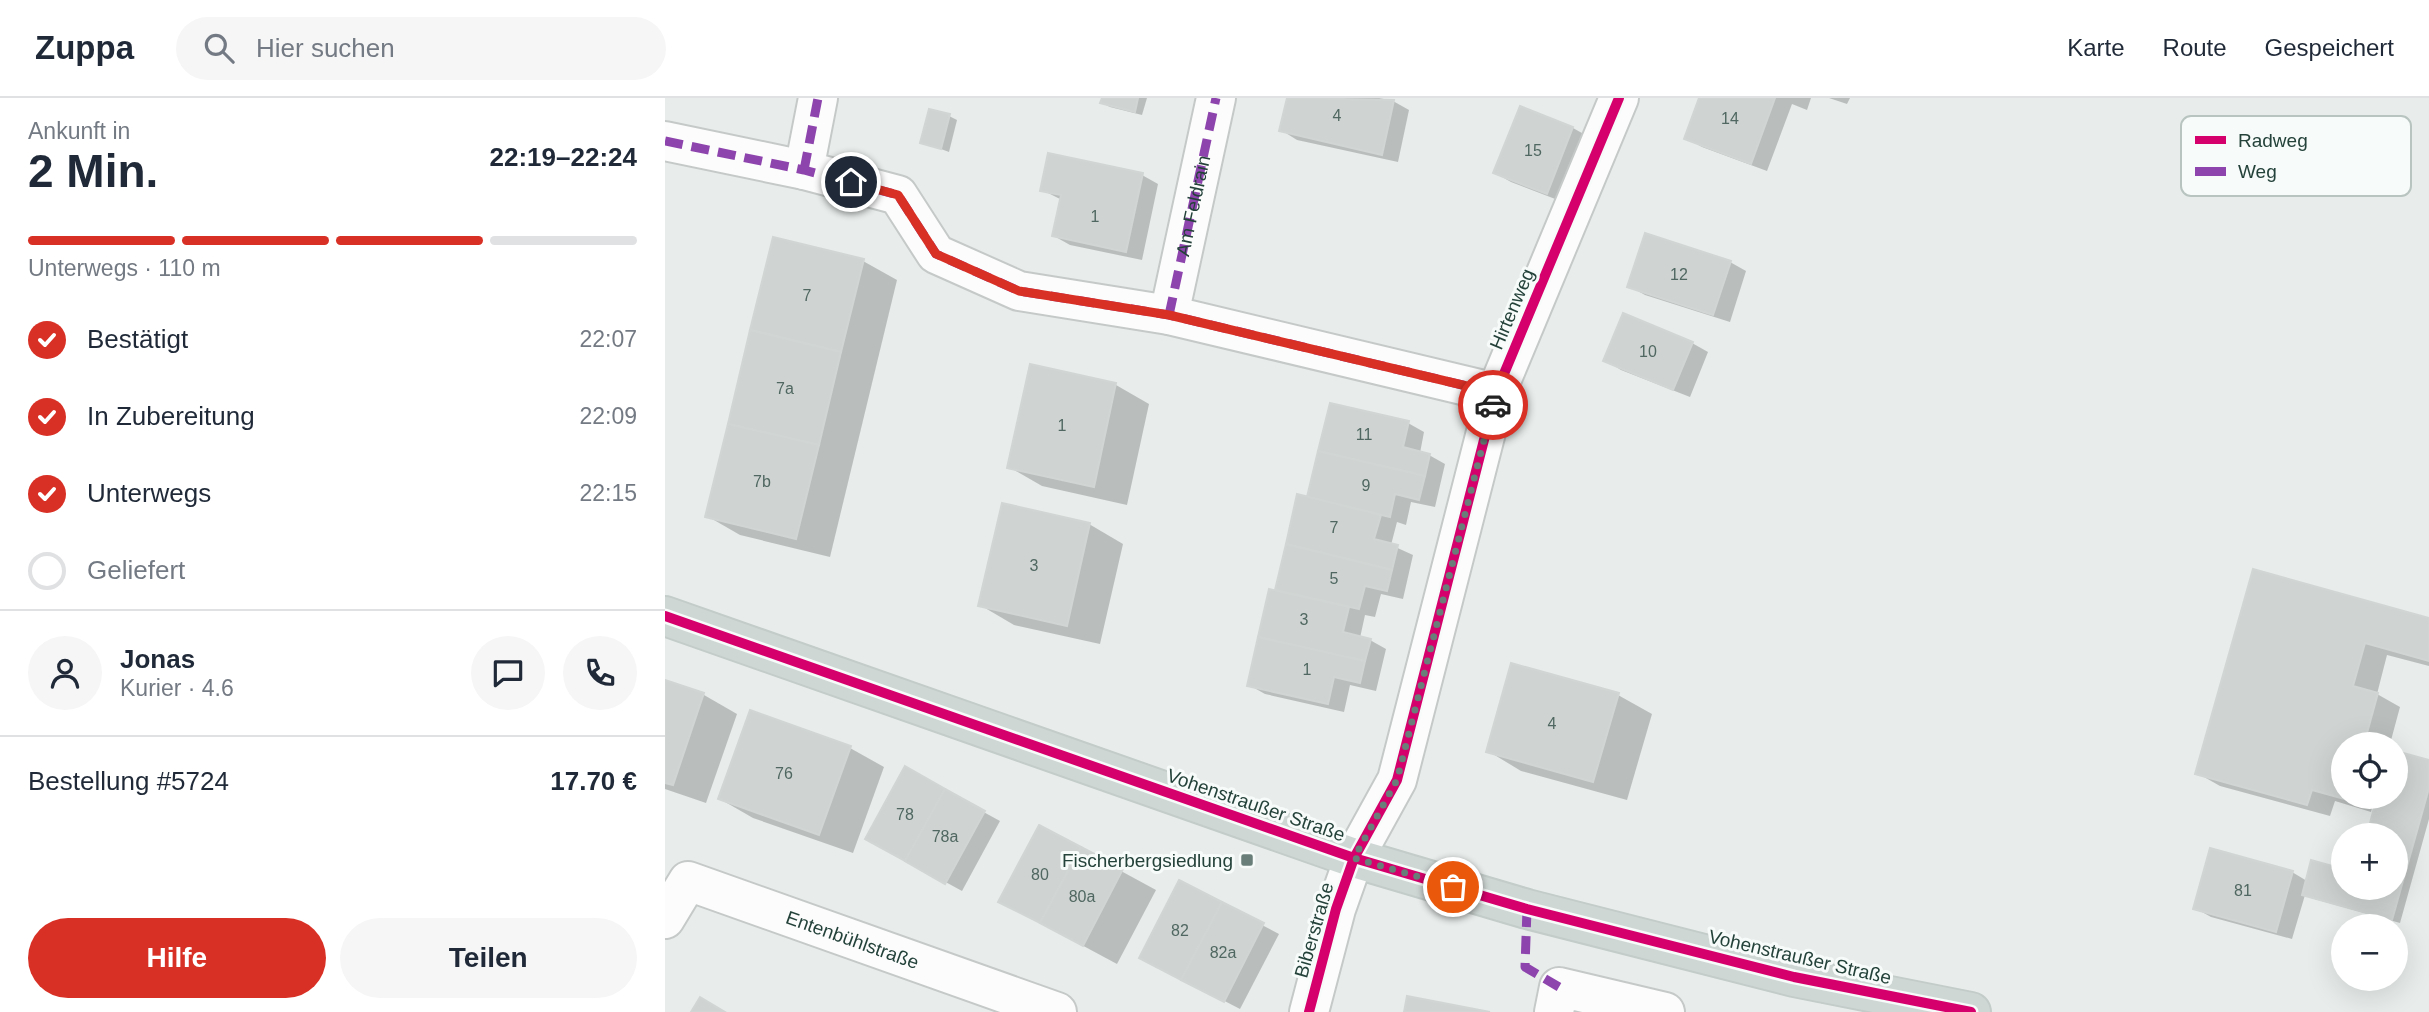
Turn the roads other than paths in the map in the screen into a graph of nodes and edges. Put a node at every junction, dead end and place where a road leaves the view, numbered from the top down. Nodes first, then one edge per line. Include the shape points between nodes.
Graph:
1 (818, 98) edge
2 (1216, 98) edge
3 (1619, 98) edge
4 (665, 141) edge
5 (804, 170) junction
6 (1169, 315) junction
7 (1496, 393) junction
8 (665, 616) edge
9 (1354, 858) junction
10 (665, 919) edge
11 (1557, 1000) edge
12 (1058, 1012) edge
13 (1309, 1012) edge
14 (1665, 1012) edge
15 (1971, 1012) edge

1 - 5 street
2 - 6 street, Am Feldrain
3 - 7 street, Hirtenweg
4 - 5 street
5 - 6 street via 898,195 936,254 1019,291
6 - 7 street
7 - 9 street, Hirtenweg via 1397,780
8 - 9 main road, Vohenstraußer Straße
9 - 13 street, Biberstraße
9 - 15 main road, Vohenstraußer Straße via 1527,909 1794,977
10 - 12 street, Entenbühlstraße via 688,881
11 - 14 street

